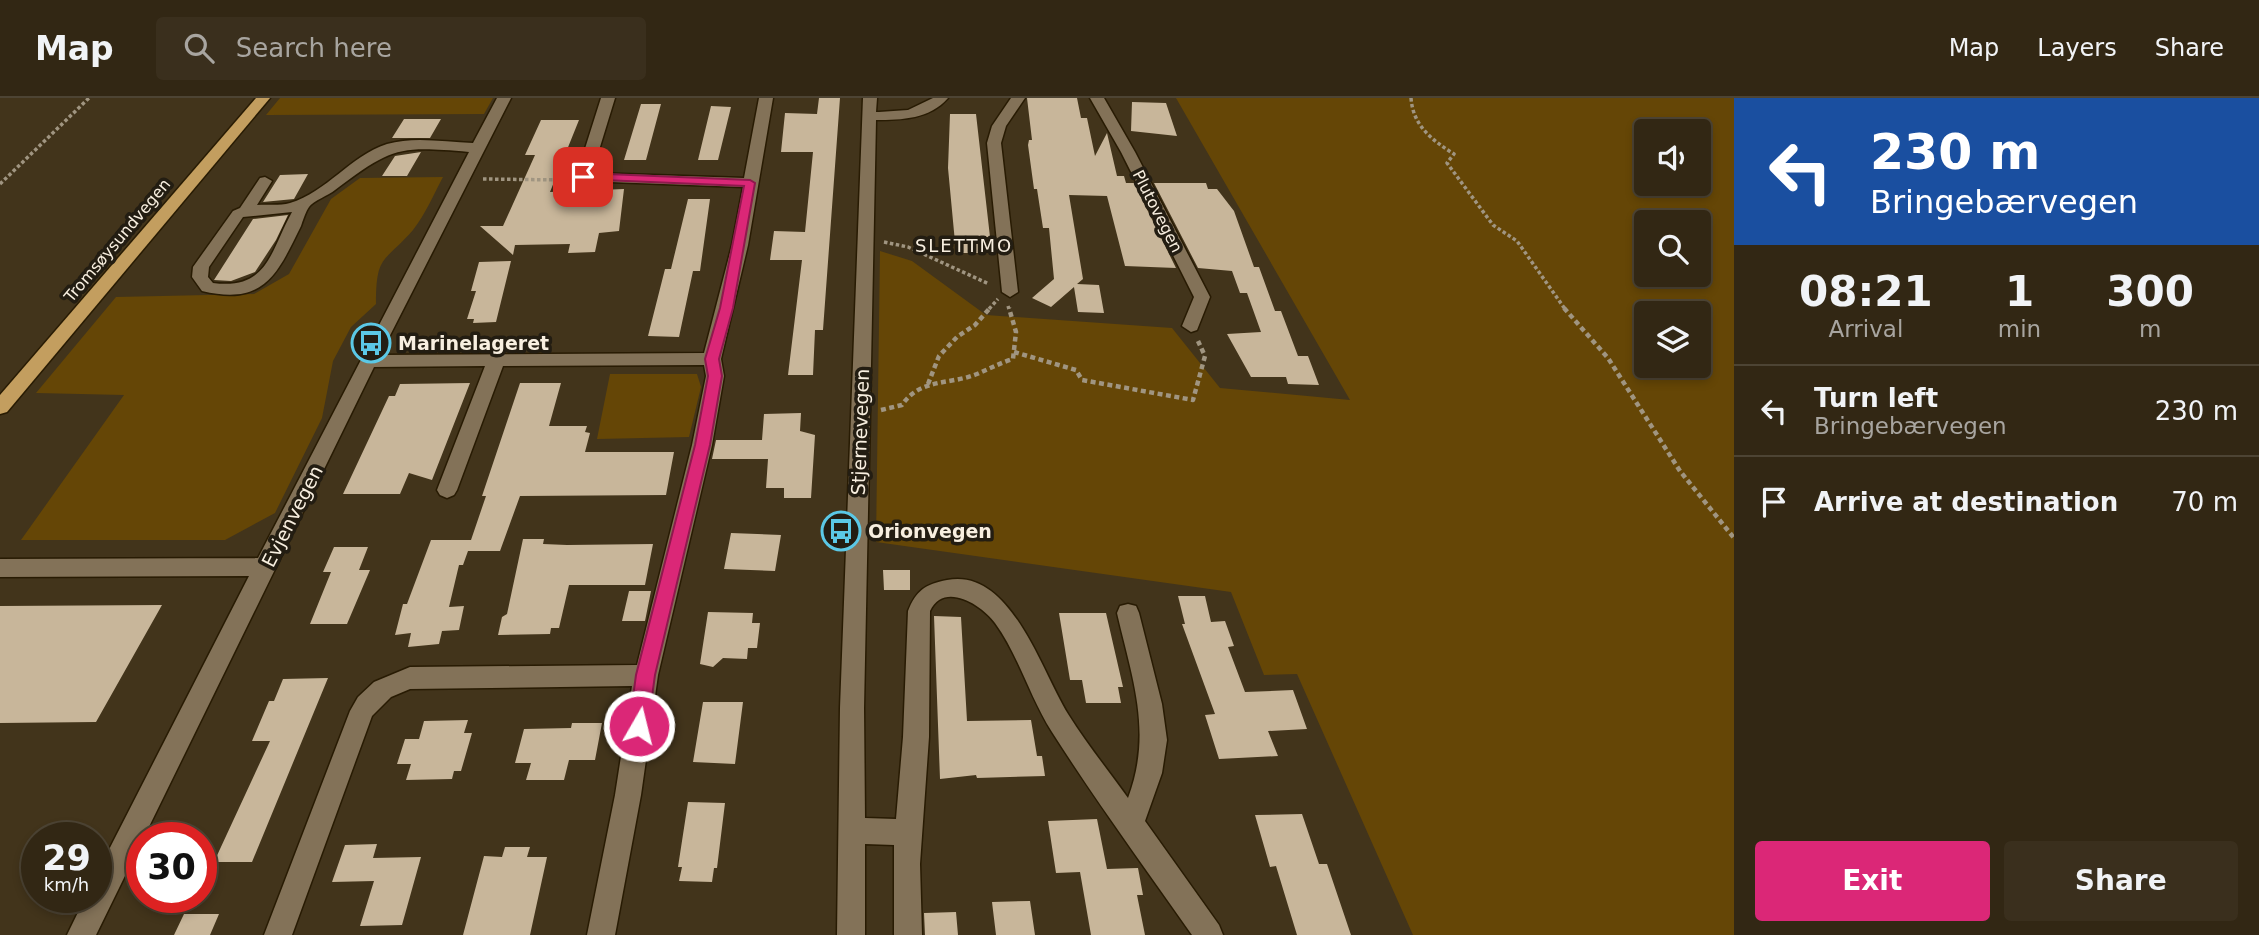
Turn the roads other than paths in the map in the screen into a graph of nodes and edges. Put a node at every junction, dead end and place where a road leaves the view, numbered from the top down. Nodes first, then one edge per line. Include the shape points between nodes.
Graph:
1 (262, 98) edge
2 (504, 98) edge
3 (608, 98) edge
4 (766, 98) edge
5 (941, 98) edge
6 (1018, 98) edge
7 (1097, 98) edge
8 (870, 107) edge
9 (901, 116) junction
10 (905, 133) dead end
11 (479, 148) junction
12 (265, 181) dead end
13 (750, 183) junction
14 (293, 208) junction
15 (247, 209) junction
16 (1010, 292) road end
17 (1191, 326) road end
18 (712, 359) junction
19 (496, 360) junction
20 (368, 361) junction
21 (0, 407) edge
22 (447, 490) dead end
23 (266, 567) junction
24 (0, 568) edge
25 (1128, 613) dead end
26 (646, 675) junction
27 (1131, 822) junction
28 (850, 830) junction
29 (909, 832) junction
30 (81, 935) edge
31 (278, 935) edge
32 (601, 935) edge
33 (851, 935) edge
34 (908, 935) edge
35 (1209, 935) edge

1 - 21 highway, Tromsøysundvegen
2 - 11 street, Evjenvegen
3 - 13 street via 582,178
4 - 13 street
5 - 9 street via 924,110
6 - 16 street via 999,126 994,143
7 - 17 street, Plutovegen via 1202,298
8 - 9 street
8 - 28 street, Stjernevegen
9 - 10 street
11 - 14 street via 392,148
11 - 20 street, Evjenvegen
12 - 15 street
13 - 18 street via 727,308
14 - 15 street
14 - 15 street via 302,208 263,279 246,288 208,287 200,277 201,267 238,214
18 - 19 street
18 - 26 street via 715,376 702,445
19 - 20 street
19 - 22 street
20 - 23 street, Evjenvegen
23 - 24 street
23 - 30 street, Evjenvegen
25 - 27 street via 1154,749 1152,767
26 - 31 street via 410,678 377,692 362,711
26 - 32 street
27 - 29 street via 1059,722 1003,615 980,596 952,587 929,594 919,611
27 - 35 street
28 - 29 street
28 - 33 street, Stjernevegen
29 - 34 street

